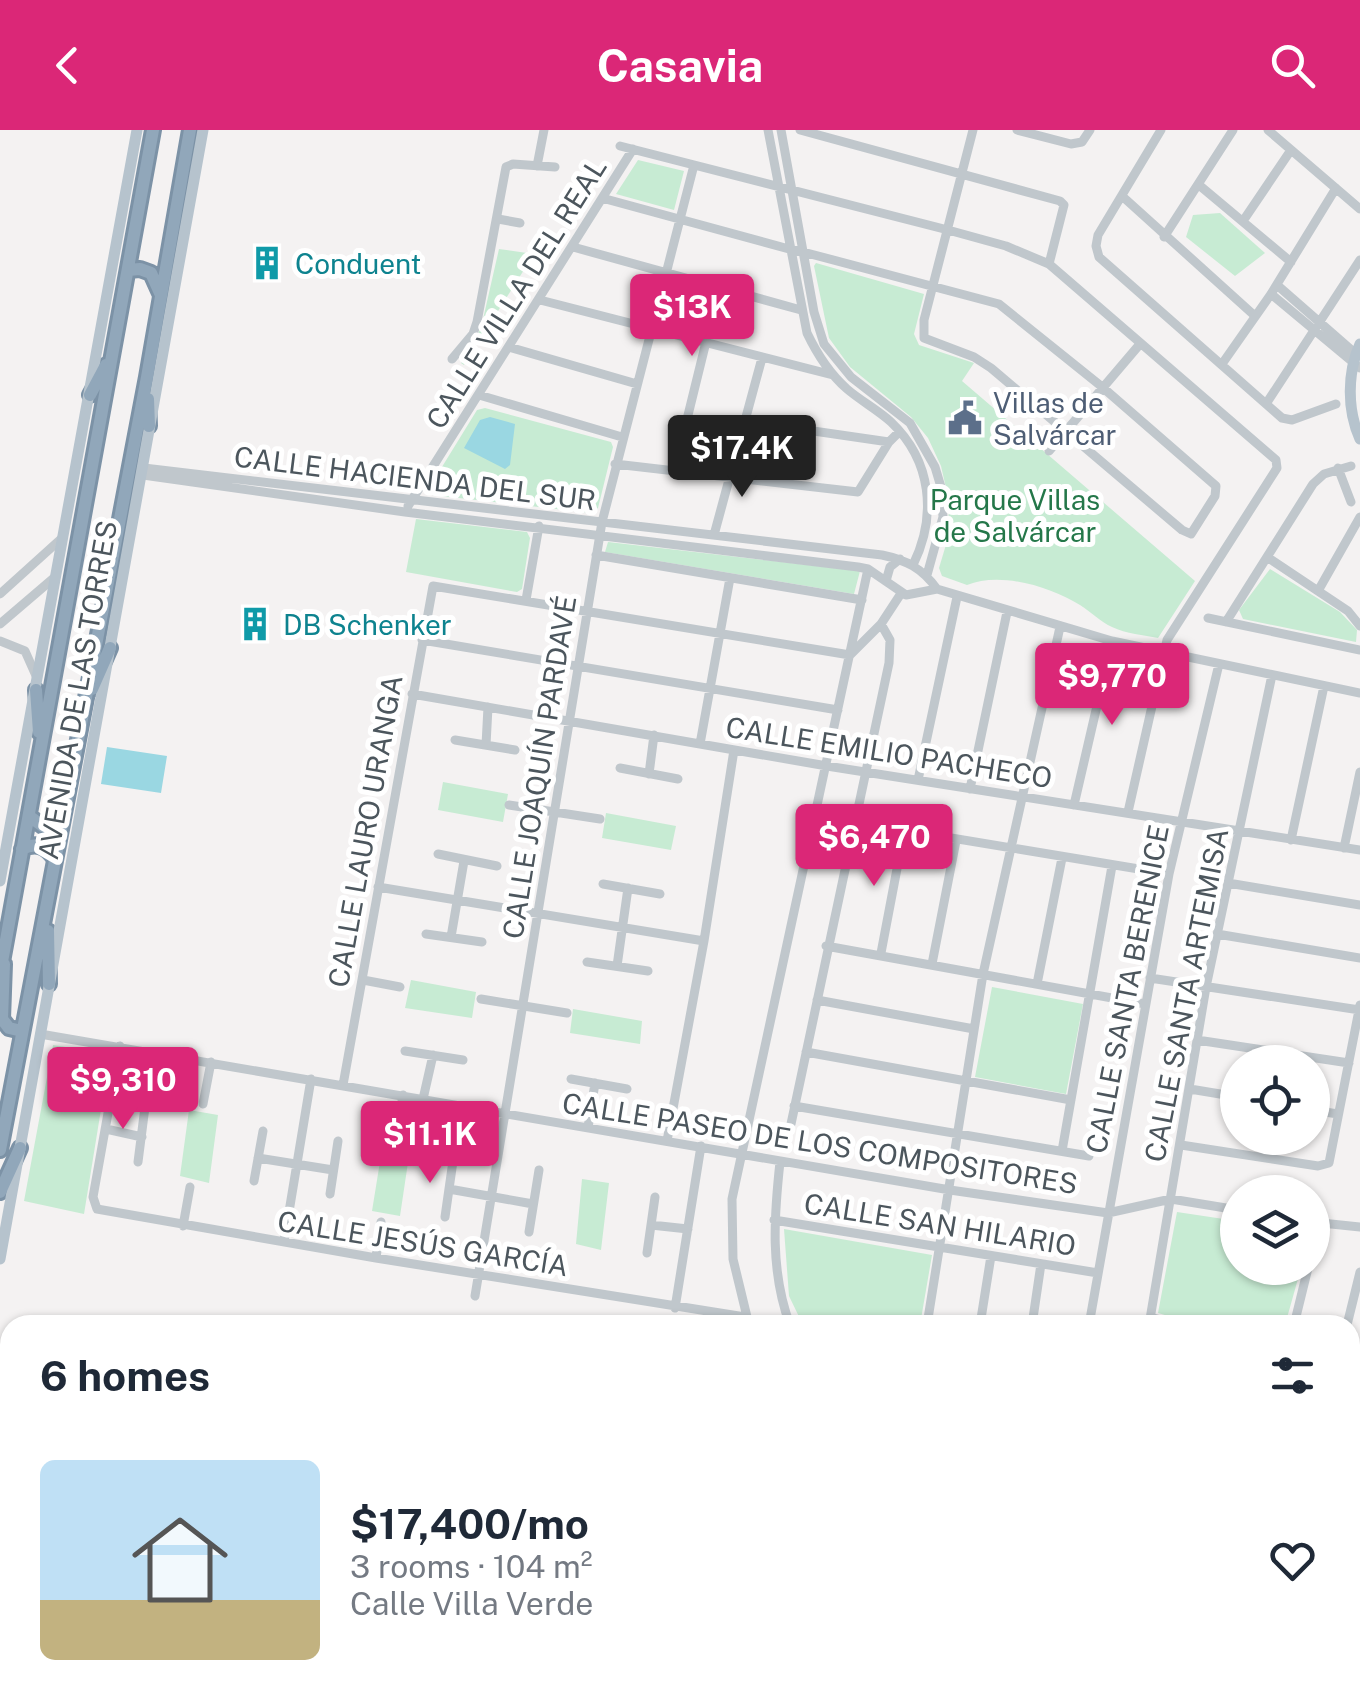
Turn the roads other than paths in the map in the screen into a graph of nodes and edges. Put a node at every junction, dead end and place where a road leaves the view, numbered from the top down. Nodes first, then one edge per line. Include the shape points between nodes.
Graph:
1 (137, 130) edge
2 (153, 130) edge
3 (190, 130) edge
4 (203, 130) edge
5 (544, 130) edge
6 (768, 130) edge
7 (781, 130) edge
8 (800, 130) edge
9 (974, 130) edge
10 (1017, 130) edge
11 (1090, 130) edge
12 (1162, 130) edge
13 (1233, 130) edge
14 (1268, 130) edge
15 (620, 146) dead end
16 (633, 149) junction
17 (1291, 150) junction
18 (191, 160) junction
19 (694, 165) junction
20 (537, 166) junction
21 (555, 167) dead end
22 (962, 174) junction
23 (1199, 185) junction
24 (778, 187) junction
25 (1336, 188) junction
26 (792, 190) junction
27 (1122, 196) junction
28 (602, 198) junction
29 (1360, 209) edge
30 (498, 219) junction
31 (680, 220) junction
32 (1243, 221) junction
33 (520, 222) dead end
34 (948, 230) junction
35 (1164, 236) junction
36 (573, 247) junction
37 (789, 250) junction
38 (803, 252) junction
39 (1360, 260) edge
40 (1291, 262) junction
41 (1049, 264) junction
42 (128, 270) junction
43 (666, 274) junction
44 (932, 286) junction
45 (1274, 289) junction
46 (161, 295) junction
47 (540, 300) junction
48 (800, 309) junction
49 (814, 312) junction
50 (1255, 316) junction
51 (1317, 327) junction
52 (651, 328) junction
53 (706, 342) junction
54 (1140, 344) junction
55 (510, 347) junction
56 (112, 354) junction
57 (1358, 357) edge
58 (762, 358) junction
59 (452, 360) dead end
60 (1222, 364) junction
61 (834, 375) junction
62 (147, 377) junction
63 (851, 377) junction
64 (637, 384) junction
65 (1102, 386) junction
66 (90, 394) junction
67 (479, 396) junction
68 (1266, 404) junction
69 (1336, 404) dead end
70 (744, 421) junction
71 (149, 426) junction
72 (1066, 429) junction
73 (899, 432) junction
74 (622, 437) junction
75 (1360, 439) edge
76 (889, 442) junction
77 (1049, 450) dead end
78 (616, 464) junction
79 (1351, 466) dead end
80 (1338, 468) junction
81 (143, 472) junction
82 (674, 472) junction
83 (729, 479) junction
84 (411, 502) junction
85 (1351, 502) dead end
86 (404, 512) junction
87 (1360, 518) edge
88 (602, 522) junction
89 (539, 526) junction
90 (1355, 532) edge
91 (600, 534) junction
92 (714, 535) junction
93 (64, 536) junction
94 (596, 555) junction
95 (1267, 558) junction
96 (900, 559) junction
97 (913, 565) junction
98 (868, 569) junction
99 (927, 574) junction
100 (56, 576) junction
101 (730, 578) junction
102 (886, 581) junction
103 (937, 589) junction
104 (1318, 591) junction
105 (1, 593) edge
106 (900, 594) junction
107 (958, 597) junction
108 (526, 600) junction
109 (862, 600) junction
110 (17, 609) junction
111 (586, 610) junction
112 (1007, 612) junction
113 (1208, 618) dead end
114 (1226, 622) junction
115 (0, 624) edge
116 (881, 624) junction
117 (1060, 626) junction
118 (1360, 626) edge
119 (721, 633) junction
120 (422, 640) junction
121 (0, 641) edge
122 (1112, 642) junction
123 (110, 648) junction
124 (1360, 650) edge
125 (1162, 653) junction
126 (850, 655) junction
127 (579, 664) junction
128 (1219, 664) junction
129 (1272, 675) junction
130 (37, 684) junction
131 (1324, 686) junction
132 (712, 688) junction
133 (1360, 693) edge
134 (412, 694) junction
135 (488, 707) junction
136 (838, 710) junction
137 (81, 714) junction
138 (571, 721) junction
139 (654, 735) junction
140 (456, 740) dead end
141 (700, 744) junction
142 (486, 745) junction
143 (515, 750) dead end
144 (734, 750) junction
145 (41, 754) junction
146 (827, 766) junction
147 (620, 768) dead end
148 (866, 772) junction
149 (1360, 772) edge
150 (649, 774) junction
151 (678, 779) dead end
152 (918, 780) junction
153 (970, 789) junction
154 (1022, 797) junction
155 (509, 804) dead end
156 (1074, 806) junction
157 (555, 812) junction
158 (1128, 812) junction
159 (29, 816) junction
160 (600, 819) dead end
161 (855, 822) junction
162 (1182, 822) junction
163 (60, 828) junction
164 (1239, 831) junction
165 (904, 832) junction
166 (1291, 840) junction
167 (956, 841) junction
168 (22, 848) junction
169 (1344, 848) junction
170 (1009, 850) junction
171 (1360, 850) edge
172 (438, 854) dead end
173 (54, 858) junction
174 (1062, 858) junction
175 (464, 861) junction
176 (497, 866) dead end
177 (1112, 866) junction
178 (1169, 874) junction
179 (0, 881) edge
180 (1228, 882) junction
181 (602, 884) dead end
182 (378, 886) junction
183 (628, 888) junction
184 (660, 894) dead end
185 (456, 899) junction
186 (1360, 905) edge
187 (47, 906) junction
188 (538, 912) junction
189 (622, 927) junction
190 (426, 934) dead end
191 (1217, 934) junction
192 (451, 937) junction
193 (704, 940) junction
194 (482, 942) dead end
195 (826, 946) junction
196 (4, 952) junction
197 (881, 954) junction
198 (1360, 958) edge
199 (588, 962) dead end
200 (932, 964) junction
201 (617, 966) junction
202 (648, 971) dead end
203 (0, 973) edge
204 (984, 974) junction
205 (1150, 978) junction
206 (363, 980) junction
207 (50, 984) junction
208 (1038, 984) junction
209 (400, 987) dead end
210 (1206, 987) junction
211 (1090, 993) junction
212 (481, 999) dead end
213 (816, 1000) junction
214 (1145, 1004) junction
215 (523, 1006) junction
216 (1360, 1008) edge
217 (566, 1013) dead end
218 (974, 1029) junction
219 (22, 1032) junction
220 (40, 1034) junction
221 (1197, 1040) junction
222 (120, 1046) junction
223 (404, 1051) dead end
224 (806, 1052) junction
225 (433, 1056) junction
226 (463, 1060) dead end
227 (211, 1062) junction
228 (1349, 1062) junction
229 (311, 1079) junction
230 (571, 1079) dead end
231 (966, 1079) junction
232 (595, 1083) junction
233 (343, 1085) junction
234 (627, 1088) dead end
235 (1190, 1089) junction
236 (1220, 1094) edge
237 (402, 1095) junction
238 (422, 1099) junction
239 (1071, 1100) junction
240 (203, 1104) dead end
241 (794, 1106) junction
242 (146, 1107) dead end
243 (1330, 1113) edge
244 (1338, 1114) junction
245 (506, 1115) junction
246 (790, 1124) dead end
247 (588, 1128) junction
248 (106, 1129) junction
249 (262, 1131) dead end
250 (396, 1134) dead end
251 (958, 1134) junction
252 (142, 1137) junction
253 (338, 1140) dead end
254 (667, 1141) junction
255 (1182, 1145) junction
256 (701, 1146) junction
257 (20, 1148) junction
258 (0, 1150) edge
259 (1062, 1151) junction
260 (740, 1154) junction
261 (1088, 1156) dead end
262 (258, 1158) junction
263 (454, 1161) dead end
264 (138, 1162) dead end
265 (780, 1162) junction
266 (298, 1164) junction
267 (333, 1170) junction
268 (539, 1170) dead end
269 (254, 1181) dead end
270 (190, 1187) dead end
271 (449, 1189) junction
272 (950, 1190) junction
273 (0, 1192) edge
274 (330, 1194) dead end
275 (492, 1197) junction
276 (656, 1197) dead end
277 (1170, 1199) junction
278 (533, 1204) junction
279 (1220, 1207) edge
280 (1108, 1213) junction
281 (445, 1217) dead end
282 (774, 1220) junction
283 (381, 1222) dead end
284 (1330, 1224) edge
285 (652, 1225) junction
286 (183, 1226) junction
287 (1360, 1227) edge
288 (688, 1229) junction
289 (528, 1232) dead end
290 (284, 1242) junction
291 (940, 1246) junction
292 (647, 1253) dead end
293 (992, 1256) junction
294 (376, 1258) junction
295 (0, 1259) edge
296 (1042, 1264) junction
297 (1360, 1272) edge
298 (1098, 1273) junction
299 (479, 1275) junction
300 (1304, 1285) edge
301 (475, 1296) dead end
302 (675, 1308) junction
303 (714, 1315) edge
304 (746, 1315) edge
305 (788, 1315) edge
306 (929, 1315) edge
307 (982, 1315) edge
308 (1034, 1315) edge
309 (1091, 1315) edge
310 (1150, 1315) edge
311 (1296, 1315) edge
312 (1350, 1315) edge

1 - 66 main road, AVENIDA DE LAS TORRES
2 - 42 highway, AVENIDA DE LAS TORRES
3 - 18 highway, AVENIDA DE LAS TORRES
4 - 18 main road, AVENIDA DE LAS TORRES
5 - 20 street
6 - 24 street
7 - 26 street
8 - 22 street
9 - 22 street
10 - 11 street via 1071,144
12 - 27 street
13 - 23 street
14 - 17 street
15 - 16 street
16 - 19 street
16 - 28 street, CALLE VILLA DEL REAL
17 - 25 street
17 - 32 street
18 - 46 highway, AVENIDA DE LAS TORRES
18 - 71 main road, AVENIDA DE LAS TORRES
19 - 24 street
19 - 31 street, CALLE JOAQUÍN PARDAVÉ
20 - 21 street
20 - 30 street via 506,167
22 - 34 street
22 - 41 street via 1064,205
23 - 32 street
23 - 35 street
24 - 26 street
24 - 37 street
25 - 29 street
25 - 40 street
26 - 34 street
26 - 38 street
27 - 35 street
27 - 60 street via 1098,235 1099,257
28 - 31 street
28 - 36 street, CALLE VILLA DEL REAL
30 - 33 street
30 - 59 street via 473,334
31 - 37 street
31 - 43 street, CALLE JOAQUÍN PARDAVÉ
32 - 40 street
34 - 41 street
34 - 44 street
35 - 50 street
36 - 43 street
36 - 47 street, CALLE VILLA DEL REAL
37 - 38 street
37 - 48 street
38 - 44 street
38 - 49 street
39 - 51 street
40 - 45 street
41 - 54 street
42 - 46 highway via 151,274
42 - 56 highway, AVENIDA DE LAS TORRES
43 - 48 street
43 - 52 street, CALLE JOAQUÍN PARDAVÉ
44 - 65 street via 1010,311
44 - 72 street via 924,338 974,356
45 - 50 street
45 - 51 street
46 - 62 highway, AVENIDA DE LAS TORRES
47 - 52 street
47 - 55 street, CALLE VILLA DEL REAL
48 - 49 street
48 - 61 street via 814,348
49 - 63 street via 824,344
50 - 60 street
51 - 57 street
51 - 68 street
52 - 53 street
52 - 64 street, CALLE JOAQUÍN PARDAVÉ
53 - 58 street
53 - 82 street
54 - 65 street
54 - 125 street via 1278,463
55 - 64 street
55 - 67 street, CALLE VILLA DEL REAL
56 - 66 highway
56 - 145 highway, AVENIDA DE LAS TORRES
57 - 75 main road via 1352,412
58 - 61 street
58 - 70 street
60 - 68 street
61 - 63 street
61 - 73 street
62 - 71 highway
62 - 137 highway, AVENIDA DE LAS TORRES
63 - 99 street via 910,424 935,468 943,517
64 - 74 street, CALLE JOAQUÍN PARDAVÉ
65 - 72 street
65 - 72 street via 1217,490 1191,534
66 - 93 main road, AVENIDA DE LAS TORRES
67 - 74 street
67 - 84 street, CALLE VILLA DEL REAL
68 - 69 street via 1287,420
70 - 76 street
70 - 83 street
71 - 81 main road, AVENIDA DE LAS TORRES
72 - 77 street
73 - 76 street
73 - 97 street via 920,469 929,505
74 - 78 street, CALLE JOAQUÍN PARDAVÉ
76 - 83 street via 858,492
78 - 82 street
78 - 88 street, CALLE JOAQUÍN PARDAVÉ
79 - 80 street
80 - 85 street
80 - 95 street via 1313,484
81 - 84 street, CALLE HACIENDA DEL SUR
81 - 86 street, CALLE HACIENDA DEL SUR
81 - 123 main road, AVENIDA DE LAS TORRES
82 - 83 street
83 - 92 street
84 - 86 street, CALLE VILLA DEL REAL
84 - 88 street, CALLE HACIENDA DEL SUR
86 - 89 street, CALLE HACIENDA DEL SUR
87 - 90 street
88 - 91 street, CALLE JOAQUÍN PARDAVÉ
88 - 92 street, CALLE HACIENDA DEL SUR
89 - 91 street, CALLE HACIENDA DEL SUR
89 - 108 street
90 - 104 street
91 - 94 street, CALLE JOAQUÍN PARDAVÉ
91 - 98 street, CALLE HACIENDA DEL SUR
92 - 96 street, CALLE HACIENDA DEL SUR
93 - 100 main road, AVENIDA DE LAS TORRES
93 - 105 street
94 - 101 street
94 - 111 street, CALLE JOAQUÍN PARDAVÉ
95 - 104 street
95 - 114 street
96 - 97 street, CALLE HACIENDA DEL SUR
96 - 102 street
97 - 99 street, CALLE HACIENDA DEL SUR
98 - 102 street, CALLE HACIENDA DEL SUR
98 - 109 street
99 - 103 street, CALLE HACIENDA DEL SUR
100 - 110 street
100 - 130 main road, AVENIDA DE LAS TORRES
101 - 109 street
101 - 119 street
102 - 106 street, CALLE HACIENDA DEL SUR
103 - 106 street
103 - 107 street
104 - 118 street
105 - 110 street
106 - 116 street
107 - 112 street
107 - 152 street
108 - 111 street
108 - 120 street, CALLE LAURO URANGA via 434,586
109 - 126 street
110 - 115 street
111 - 119 street
111 - 127 street, CALLE JOAQUÍN PARDAVÉ
112 - 117 street
112 - 153 street
113 - 114 street
114 - 124 street
116 - 126 street
116 - 148 street via 890,640 889,663
117 - 122 street
117 - 154 street
119 - 126 street
119 - 132 street
120 - 127 street
120 - 134 street, CALLE LAURO URANGA
121 - 130 street via 24,651
122 - 125 street
122 - 156 street
123 - 137 highway
123 - 207 main road, AVENIDA DE LAS TORRES
125 - 128 street
125 - 158 street
126 - 136 street
127 - 132 street
127 - 138 street, CALLE JOAQUÍN PARDAVÉ
128 - 129 street
128 - 162 street, CALLE SANTA BERENICE
129 - 131 street
129 - 164 street, CALLE SANTA ARTEMISA
130 - 145 highway
130 - 179 main road, AVENIDA DE LAS TORRES
131 - 133 street
131 - 166 street
132 - 136 street
132 - 141 street
134 - 135 street, CALLE EMILIO PACHECO
134 - 182 street, CALLE LAURO URANGA
135 - 138 street, CALLE EMILIO PACHECO
135 - 142 street
136 - 146 street
137 - 163 highway, AVENIDA DE LAS TORRES
138 - 139 street, CALLE EMILIO PACHECO
138 - 157 street, CALLE JOAQUÍN PARDAVÉ
139 - 141 street, CALLE EMILIO PACHECO
139 - 150 street
140 - 142 street
141 - 144 street, CALLE EMILIO PACHECO
142 - 143 street
144 - 146 street, CALLE EMILIO PACHECO
144 - 193 street
145 - 159 highway, AVENIDA DE LAS TORRES
146 - 148 street, CALLE EMILIO PACHECO
146 - 260 street
147 - 150 street
148 - 152 street, CALLE EMILIO PACHECO
148 - 161 street
149 - 169 street
150 - 151 street
152 - 153 street, CALLE EMILIO PACHECO
153 - 154 street, CALLE EMILIO PACHECO
154 - 156 street, CALLE EMILIO PACHECO
154 - 170 street
155 - 157 street
156 - 158 street, CALLE EMILIO PACHECO
157 - 160 street
157 - 188 street, CALLE JOAQUÍN PARDAVÉ
158 - 162 street, CALLE EMILIO PACHECO
159 - 163 highway
159 - 168 highway, AVENIDA DE LAS TORRES
161 - 165 street
161 - 195 street
162 - 164 street, CALLE EMILIO PACHECO
162 - 178 street, CALLE SANTA BERENICE
163 - 173 highway, AVENIDA DE LAS TORRES
164 - 166 street, CALLE EMILIO PACHECO
164 - 180 street, CALLE SANTA ARTEMISA
165 - 167 street
165 - 197 street
166 - 169 street, CALLE EMILIO PACHECO
167 - 170 street
167 - 200 street
168 - 173 highway via 43,846
168 - 196 highway, AVENIDA DE LAS TORRES
169 - 171 street, CALLE EMILIO PACHECO
170 - 174 street
170 - 204 street
172 - 175 street
173 - 187 highway, AVENIDA DE LAS TORRES
174 - 177 street
174 - 208 street
175 - 176 street
175 - 185 street
177 - 178 street
177 - 211 street
178 - 205 street, CALLE SANTA BERENICE
180 - 186 street
180 - 191 street, CALLE SANTA ARTEMISA
181 - 183 street
182 - 185 street
182 - 206 street, CALLE LAURO URANGA
183 - 184 street
183 - 189 street
185 - 188 street
185 - 192 street
187 - 207 highway
187 - 219 highway, AVENIDA DE LAS TORRES
188 - 189 street
188 - 215 street, CALLE JOAQUÍN PARDAVÉ
189 - 193 street
189 - 201 street
190 - 192 street
191 - 198 street
191 - 210 street, CALLE SANTA ARTEMISA
192 - 194 street
193 - 254 street
195 - 197 street
195 - 213 street
196 - 203 highway, AVENIDA DE LAS TORRES
196 - 219 highway via 2,1019
197 - 200 street
199 - 201 street
200 - 204 street
201 - 202 street
204 - 208 street
204 - 218 street
205 - 210 street
205 - 214 street, CALLE SANTA BERENICE
206 - 209 street
206 - 233 street, CALLE LAURO URANGA
207 - 220 main road, AVENIDA DE LAS TORRES
208 - 211 street
210 - 216 street
210 - 221 street, CALLE SANTA ARTEMISA
211 - 214 street
211 - 239 street
212 - 215 street
213 - 218 street
213 - 224 street
214 - 280 street, CALLE SANTA BERENICE
215 - 217 street
215 - 245 street, CALLE JOAQUÍN PARDAVÉ
216 - 228 street
218 - 231 street
219 - 258 highway, AVENIDA DE LAS TORRES
220 - 222 street, CALLE PASEO DE LOS COMPOSITORES
220 - 257 main road, AVENIDA DE LAS TORRES
221 - 228 street
221 - 235 street, CALLE SANTA ARTEMISA
222 - 227 street, CALLE PASEO DE LOS COMPOSITORES
222 - 248 street
223 - 225 street
224 - 231 street
224 - 241 street
225 - 226 street
225 - 238 street
227 - 229 street, CALLE PASEO DE LOS COMPOSITORES
227 - 240 street
228 - 244 street
229 - 233 street, CALLE PASEO DE LOS COMPOSITORES
229 - 266 street
230 - 232 street
231 - 239 street
231 - 251 street
232 - 234 street
232 - 247 street
233 - 237 street, CALLE PASEO DE LOS COMPOSITORES
235 - 236 street
235 - 255 street, CALLE SANTA ARTEMISA
237 - 238 street, CALLE PASEO DE LOS COMPOSITORES
237 - 250 street
238 - 245 street, CALLE PASEO DE LOS COMPOSITORES
239 - 259 street
241 - 246 street
241 - 251 street
242 - 252 street
243 - 244 street
244 - 255 street via 1327,1165
245 - 247 street, CALLE PASEO DE LOS COMPOSITORES
245 - 275 street, CALLE JOAQUÍN PARDAVÉ
247 - 254 street, CALLE PASEO DE LOS COMPOSITORES
248 - 252 street
248 - 286 street, CALLE JESÚS GARCÍA via 95,1208
249 - 262 street
251 - 259 street
251 - 272 street
252 - 264 street
253 - 267 street
254 - 256 street, CALLE PASEO DE LOS COMPOSITORES
255 - 277 street, CALLE SANTA ARTEMISA
256 - 260 street, CALLE PASEO DE LOS COMPOSITORES
256 - 288 street
257 - 273 highway
257 - 295 main road, AVENIDA DE LAS TORRES
259 - 261 street
260 - 265 street, CALLE PASEO DE LOS COMPOSITORES
260 - 304 street via 731,1228
262 - 266 street
262 - 269 street
263 - 271 street
265 - 272 street, CALLE PASEO DE LOS COMPOSITORES
265 - 282 street
266 - 267 street
266 - 290 street
267 - 274 street
268 - 278 street
270 - 286 street
271 - 275 street
271 - 281 street
272 - 280 street, CALLE PASEO DE LOS COMPOSITORES
272 - 291 street
275 - 278 street
275 - 299 street, CALLE JOAQUÍN PARDAVÉ
276 - 285 street
277 - 279 street, CALLE PASEO DE LOS COMPOSITORES
277 - 280 street, CALLE PASEO DE LOS COMPOSITORES
277 - 310 street, CALLE SANTA ARTEMISA
278 - 289 street
280 - 298 street, CALLE SANTA BERENICE
282 - 291 street, CALLE SAN HILARIO
282 - 305 street via 774,1259
283 - 294 street
284 - 287 street
285 - 288 street
285 - 292 street
286 - 290 street, CALLE JESÚS GARCÍA
288 - 302 street
290 - 294 street, CALLE JESÚS GARCÍA
291 - 293 street, CALLE SAN HILARIO
291 - 306 street
293 - 296 street, CALLE SAN HILARIO
293 - 307 street
294 - 299 street, CALLE JESÚS GARCÍA
296 - 298 street, CALLE SAN HILARIO
296 - 308 street
297 - 312 street
298 - 309 street, CALLE SANTA BERENICE
299 - 301 street, CALLE JOAQUÍN PARDAVÉ
299 - 302 street, CALLE JESÚS GARCÍA
300 - 311 street
302 - 303 street, CALLE JESÚS GARCÍA

